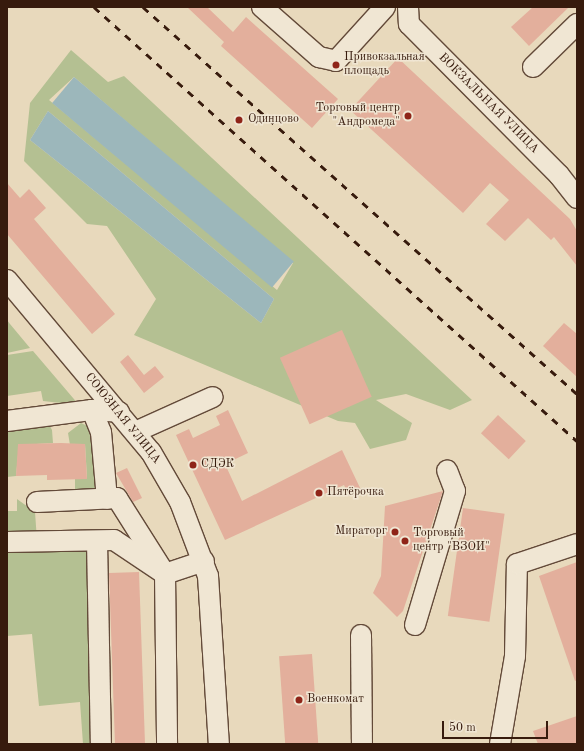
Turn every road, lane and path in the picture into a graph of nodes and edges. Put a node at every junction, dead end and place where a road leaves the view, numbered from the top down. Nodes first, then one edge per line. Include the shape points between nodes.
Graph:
1 (262, 7) edge
2 (408, 7) edge
3 (378, 11) edge
4 (577, 24) edge
5 (533, 67) dead end
6 (577, 198) edge
7 (7, 280) edge
8 (213, 397) dead end
9 (92, 410) junction
10 (119, 412) junction
11 (7, 421) edge
12 (136, 432) junction
13 (447, 470) dead end
14 (107, 499) junction
15 (37, 502) dead end
16 (97, 541) junction
17 (7, 542) edge
18 (577, 544) edge
19 (204, 561) junction
20 (166, 574) junction
21 (415, 625) dead end
22 (361, 635) dead end
23 (101, 744) edge
24 (167, 744) edge
25 (219, 744) edge
26 (362, 744) edge
27 (500, 744) edge

1 - 3 street via 319,57 336,61
2 - 6 street, ВОКЗАЛЬНАЯ УЛИЦА via 409,24 559,175
4 - 5 street
7 - 10 street, СОЮЗНАЯ УЛИЦА
8 - 12 street
9 - 10 street
9 - 11 street
9 - 14 street via 101,432
10 - 12 street, СОЮЗНАЯ УЛИЦА
12 - 19 street, СОЮЗНАЯ УЛИЦА via 166,474
13 - 21 street via 454,491
14 - 15 street
14 - 20 street via 117,498
16 - 17 street
16 - 20 street via 114,540
16 - 23 street
18 - 27 street via 517,564 515,656
19 - 20 street
19 - 25 street, СОЮЗНАЯ УЛИЦА
20 - 24 street
22 - 26 street

